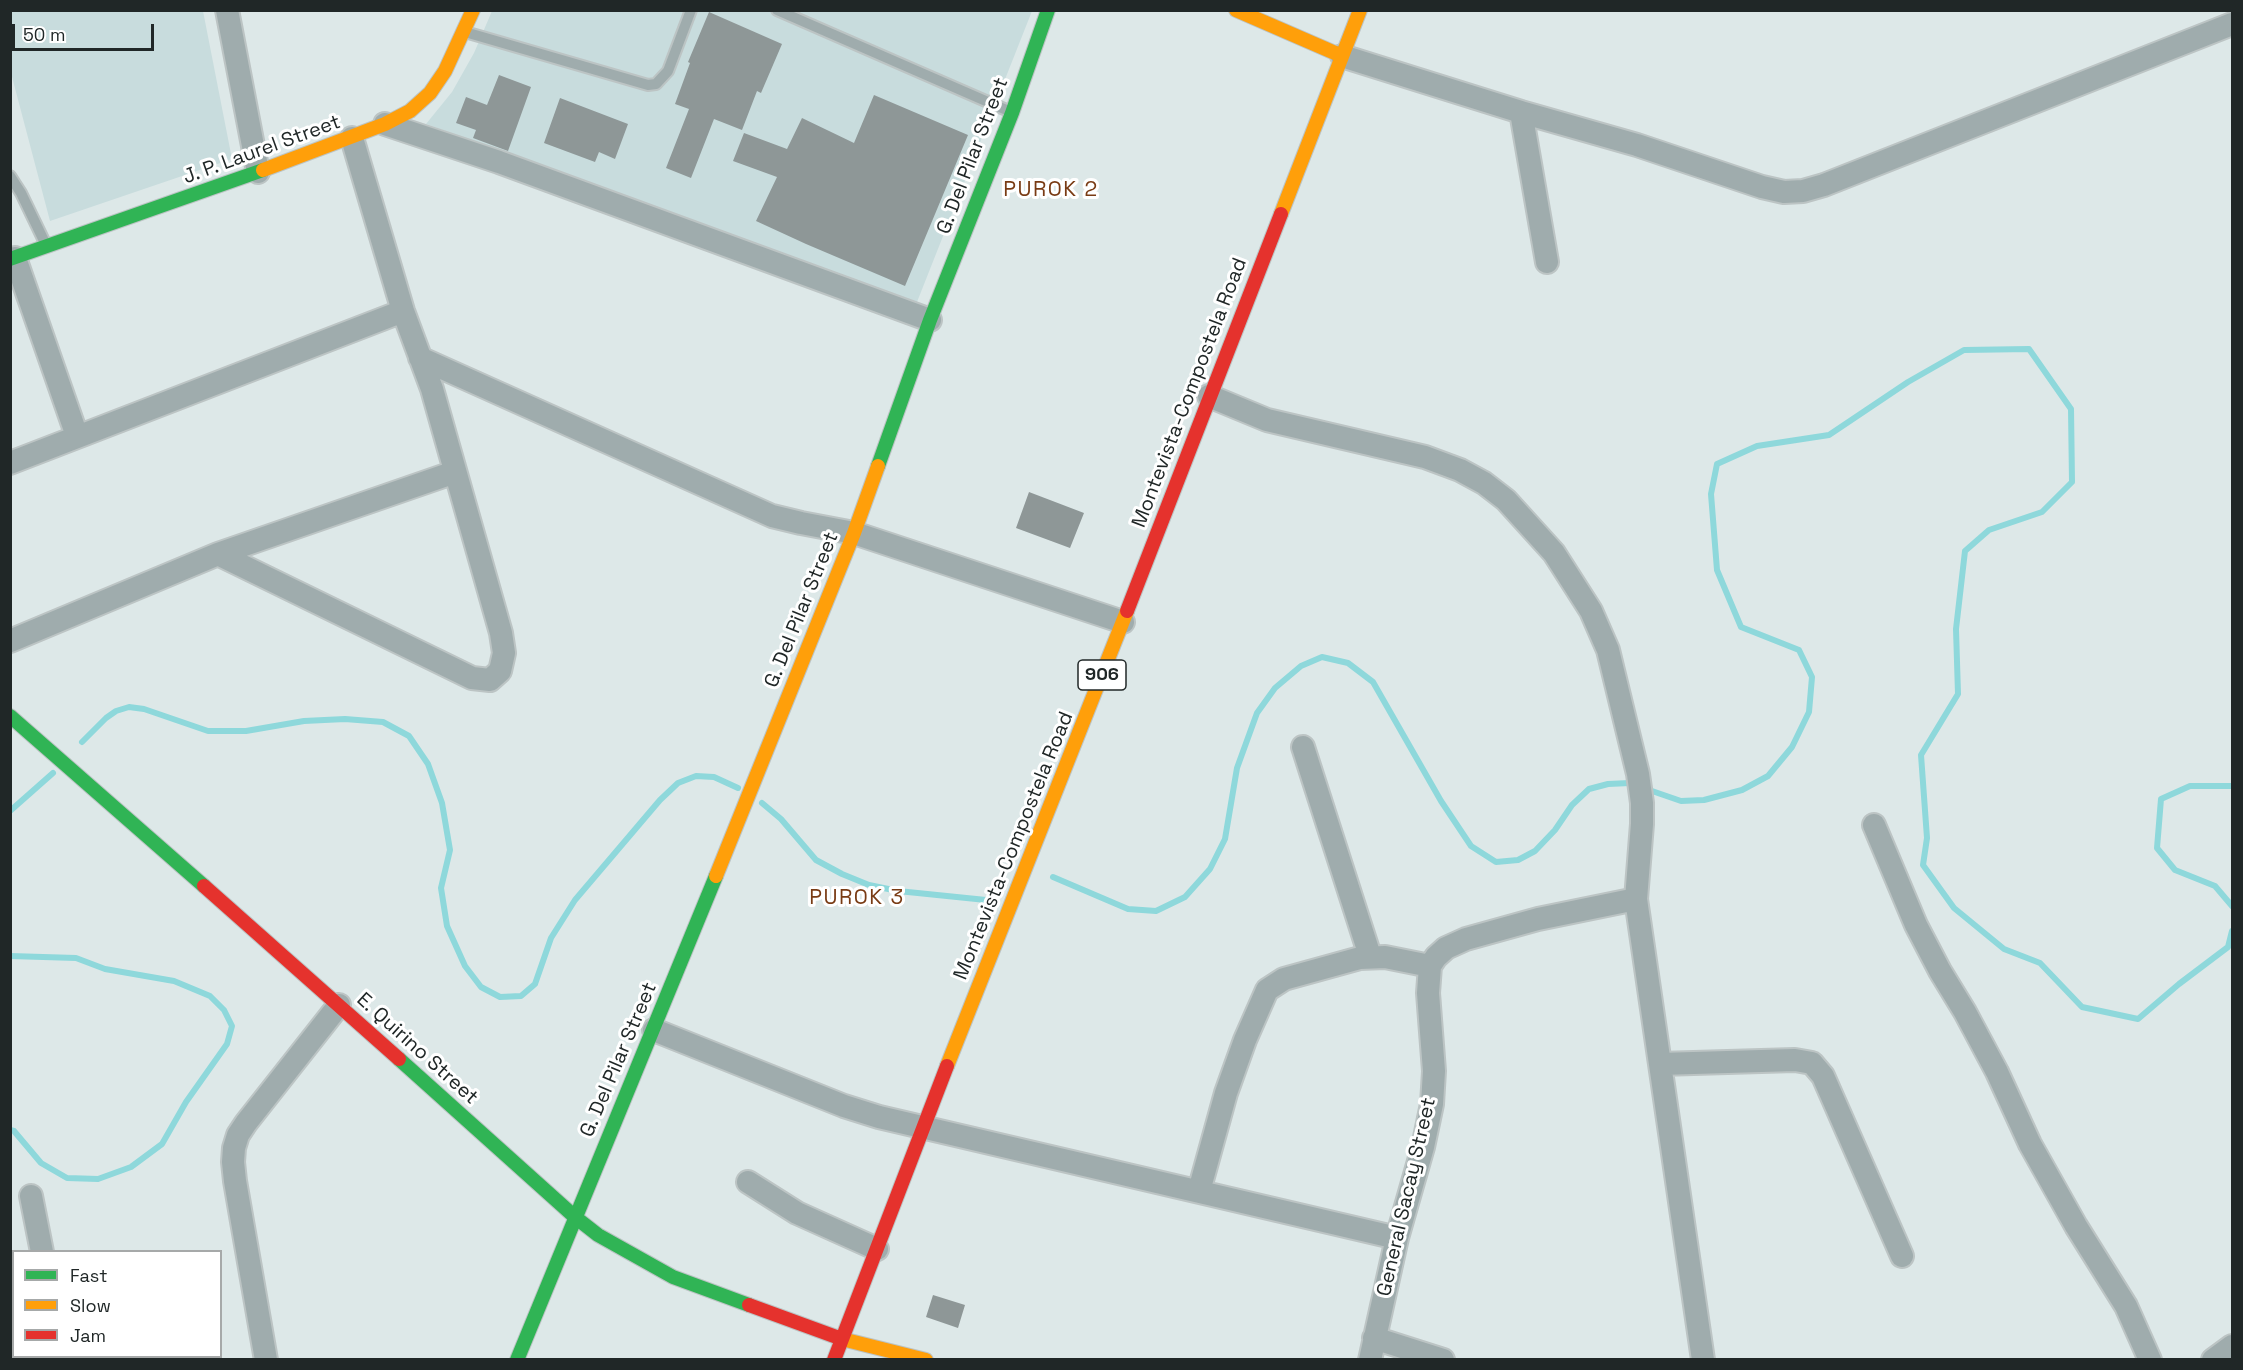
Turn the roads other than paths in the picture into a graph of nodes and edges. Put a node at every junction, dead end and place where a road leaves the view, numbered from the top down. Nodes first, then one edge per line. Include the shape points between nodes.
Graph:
1 (227, 10) edge
2 (473, 10) edge
3 (691, 10) edge
4 (1048, 10) edge
5 (1236, 10) edge
6 (1360, 10) edge
7 (782, 12) edge
8 (2232, 24) edge
9 (465, 32) junction
10 (1342, 56) junction
11 (1521, 112) junction
12 (1012, 113) junction
13 (385, 124) junction
14 (352, 138) junction
15 (258, 172) junction
16 (10, 176) edge
17 (46, 246) junction
18 (13, 259) edge
19 (1547, 262) dead end
20 (403, 311) junction
21 (930, 320) junction
22 (420, 358) junction
23 (1209, 396) junction
24 (77, 436) junction
25 (10, 462) edge
26 (455, 472) junction
27 (854, 532) junction
28 (218, 554) junction
29 (1123, 622) junction
30 (10, 641) edge
31 (10, 716) edge
32 (1303, 747) dead end
33 (1874, 825) dead end
34 (1636, 899) junction
35 (1370, 956) junction
36 (1430, 966) junction
37 (339, 1005) junction
38 (654, 1030) junction
39 (1660, 1064) junction
40 (923, 1126) junction
41 (748, 1182) dead end
42 (1199, 1191) junction
43 (31, 1196) dead end
44 (575, 1218) junction
45 (1397, 1238) junction
46 (877, 1249) junction
47 (42, 1250) edge
48 (1902, 1256) dead end
49 (842, 1339) junction
50 (2232, 1346) edge
51 (1372, 1349) edge
52 (266, 1359) edge
53 (517, 1359) edge
54 (834, 1359) edge
55 (926, 1359) edge
56 (1443, 1359) edge
57 (1703, 1359) edge
58 (2150, 1359) edge
59 (2213, 1359) edge

1 - 15 street
2 - 9 main road, J. P. Laurel Street
3 - 9 lane via 668,72 656,84 648,85
4 - 12 main road, G. Del Pilar Street
5 - 10 main road
6 - 10 main road, Montevista-Compostela Road / 906
7 - 12 lane
8 - 11 street via 1803,191 1762,187
9 - 13 main road, J. P. Laurel Street via 430,93 410,111
10 - 11 street
10 - 23 main road, Montevista-Compostela Road / 906
11 - 19 street
12 - 21 main road, G. Del Pilar Street
13 - 14 main road, J. P. Laurel Street
13 - 21 street
14 - 15 main road, J. P. Laurel Street
14 - 20 street
15 - 17 main road, J. P. Laurel Street
16 - 17 lane
17 - 18 main road, J. P. Laurel Street
18 - 24 street
20 - 22 street
20 - 24 street
21 - 27 main road, G. Del Pilar Street
22 - 26 street
22 - 27 street via 772,516
23 - 29 main road, Montevista-Compostela Road / 906
23 - 34 street via 1268,420 1425,457 1460,470 1506,500 1554,553 1591,611 1616,680 1642,803
24 - 25 street
26 - 28 street
26 - 28 street via 501,633 503,662 496,677 490,680 472,678
27 - 29 street
27 - 38 main road, G. Del Pilar Street
28 - 30 street
29 - 40 main road, Montevista-Compostela Road / 906
31 - 37 main road, E. Quirino Street
32 - 35 street
33 - 58 street via 1916,926 1997,1072 2036,1154 2126,1306
34 - 36 street via 1466,939 1446,948
34 - 39 street
35 - 36 street
35 - 42 street via 1284,979 1267,990 1226,1093
36 - 45 street, General Sacay Street via 1432,1104
37 - 44 main road, E. Quirino Street
37 - 52 street via 246,1123 234,1148 235,1181
38 - 40 street via 844,1106
38 - 44 main road, G. Del Pilar Street
39 - 48 street via 1795,1060 1812,1063 1823,1076
39 - 57 street
40 - 42 street
40 - 46 main road, Montevista-Compostela Road / 906
41 - 46 street via 796,1213
42 - 45 street
43 - 47 street
44 - 49 main road, E. Quirino Street via 673,1277
44 - 53 main road, G. Del Pilar Street
45 - 51 street, General Sacay Street
46 - 49 main road, Montevista-Compostela Road / 906
49 - 54 main road, Montevista-Compostela Road / 906
49 - 55 main road, E. Quirino Street
50 - 59 street
51 - 56 street

